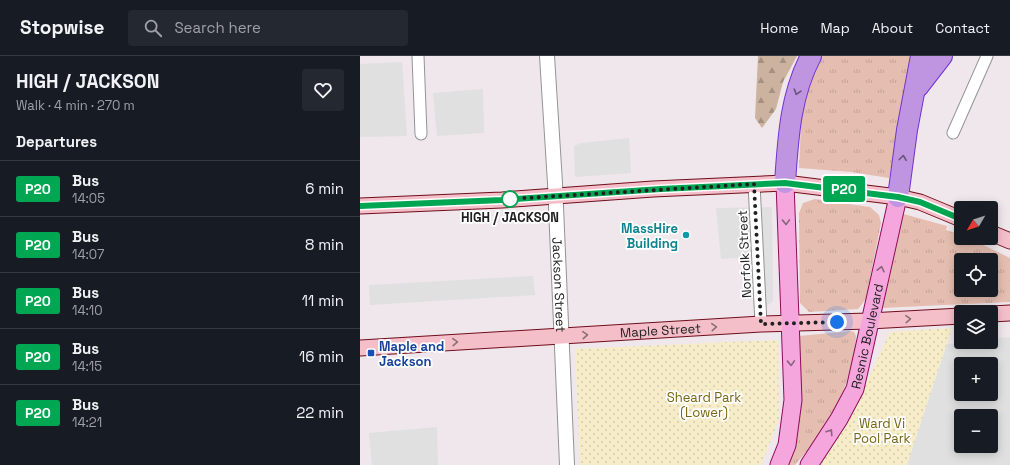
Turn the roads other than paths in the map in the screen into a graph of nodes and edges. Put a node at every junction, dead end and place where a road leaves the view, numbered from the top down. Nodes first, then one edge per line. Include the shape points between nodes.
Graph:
1 (418, 56) edge
2 (547, 56) edge
3 (811, 56) edge
4 (921, 56) edge
5 (942, 56) edge
6 (987, 56) edge
7 (916, 90) junction
8 (953, 132) dead end
9 (421, 134) dead end
10 (785, 183) junction
11 (754, 184) junction
12 (555, 196) junction
13 (898, 197) junction
14 (360, 206) edge
15 (954, 216) edge
16 (998, 236) edge
17 (1010, 242) edge
18 (1010, 313) edge
19 (998, 314) edge
20 (954, 316) edge
21 (869, 321) junction
22 (761, 324) junction
23 (790, 324) junction
24 (562, 337) junction
25 (360, 348) edge
26 (567, 465) edge
27 (779, 465) edge
28 (809, 465) edge

1 - 9 street
2 - 12 street, Jackson Street
3 -> 10 highway via 792,107
4 - 7 highway
5 - 7 highway
6 - 8 street
13 -> 7 highway via 907,130
10 - 11 main road
10 - 13 main road
10 -> 23 main road
11 - 12 main road
11 - 22 street, Norfolk Street
12 - 14 main road
12 - 24 street, Jackson Street
13 - 15 main road via 920,202
21 -> 13 main road, Resnic Boulevard
16 - 17 main road
18 - 19 main road
21 -> 20 main road, Maple Street
21 - 23 main road, Maple Street
28 -> 21 main road, Resnic Boulevard via 840,419 855,389
22 - 23 main road, Maple Street
24 -> 22 main road, Maple Street
23 -> 27 main road via 793,400 787,445
25 -> 24 main road, Maple Street
24 - 26 street, Jackson Street

